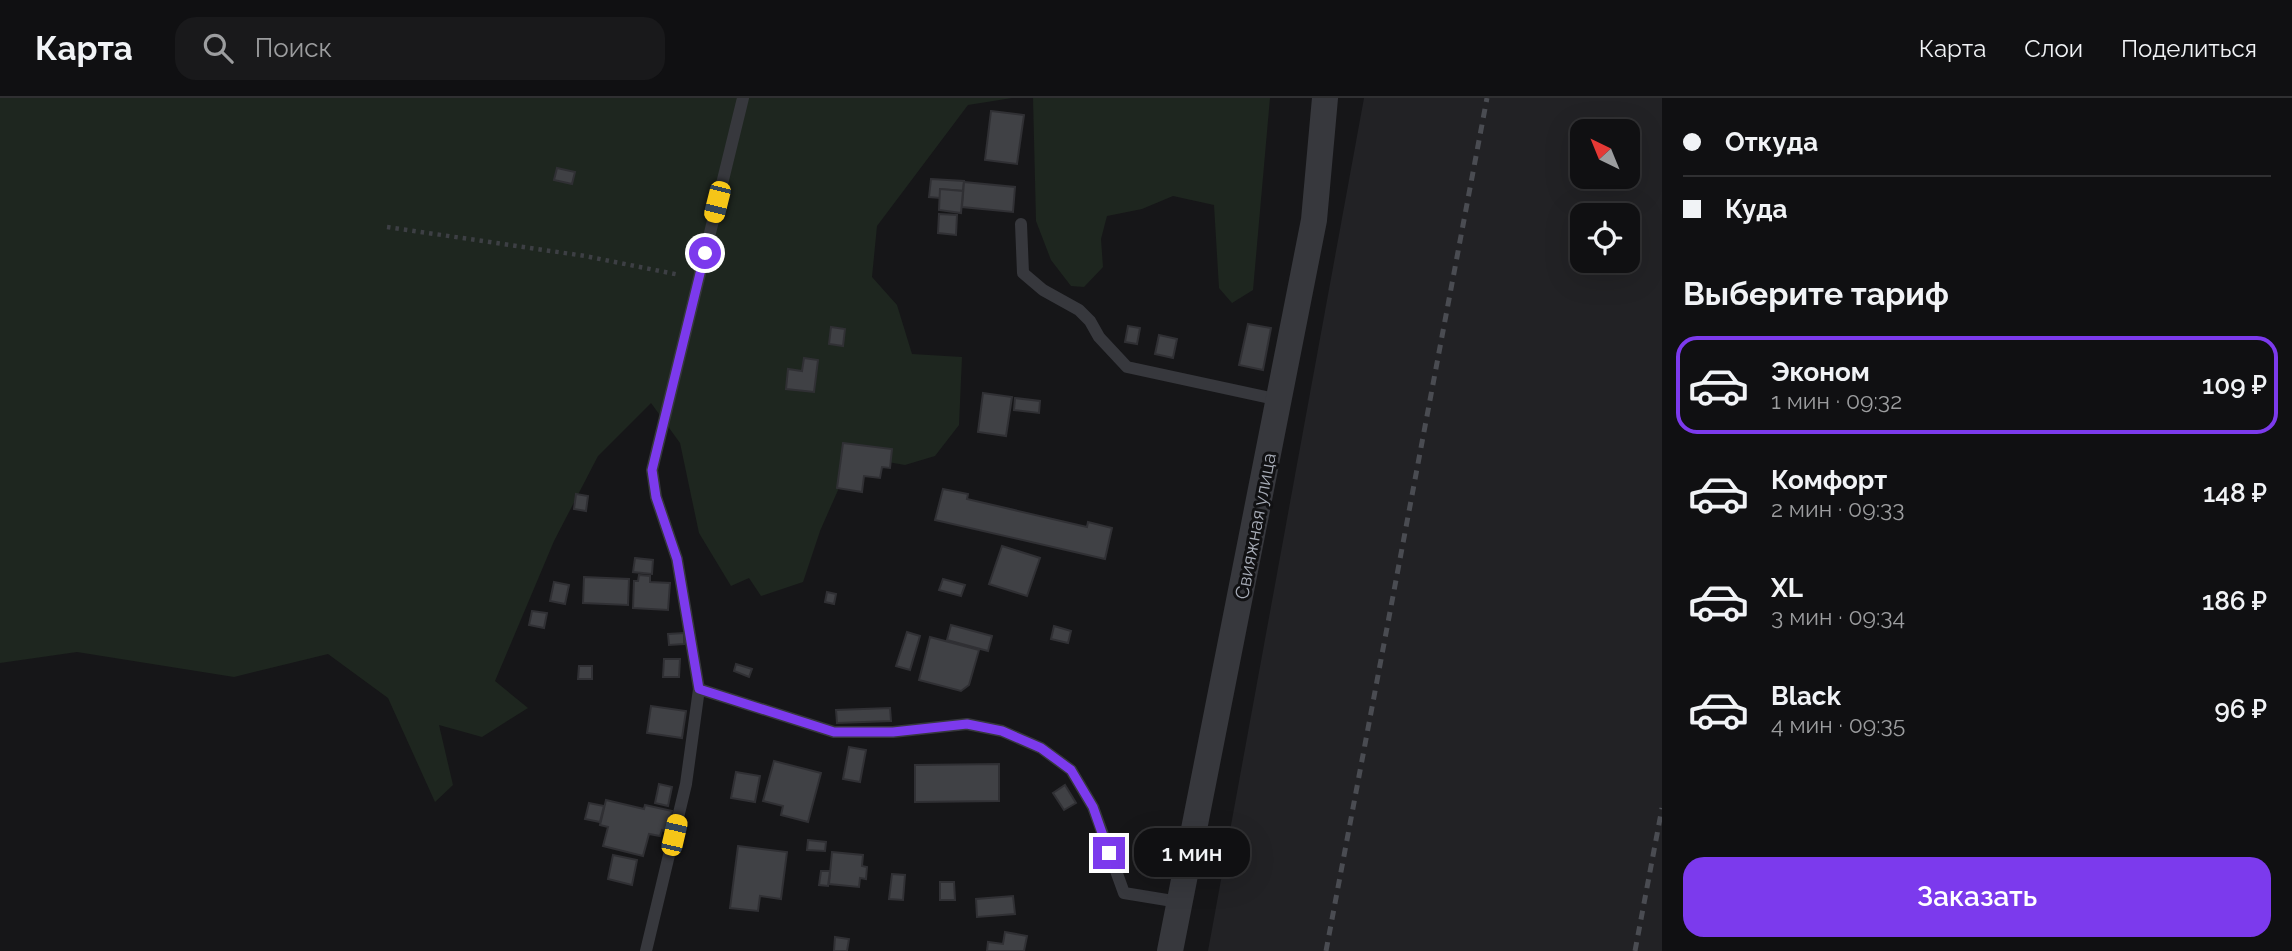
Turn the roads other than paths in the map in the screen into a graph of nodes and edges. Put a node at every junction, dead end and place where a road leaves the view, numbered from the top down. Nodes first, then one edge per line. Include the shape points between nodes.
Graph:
1 (743, 98) edge
2 (1325, 98) edge
3 (1021, 224) dead end
4 (1280, 401) junction
5 (699, 689) junction
6 (1179, 902) junction
7 (646, 951) edge
8 (1170, 951) edge

1 - 5 lane via 652,470 677,559
2 - 4 street, Свияжная улица via 1314,220
3 - 4 lane via 1023,272 1030,281 1079,310 1126,367
4 - 6 street, Свияжная улица
5 - 6 lane via 834,732 893,732 967,724 1002,731 1032,744 1071,770 1093,807 1124,893
5 - 7 lane via 686,784
6 - 8 street, Свияжная улица

